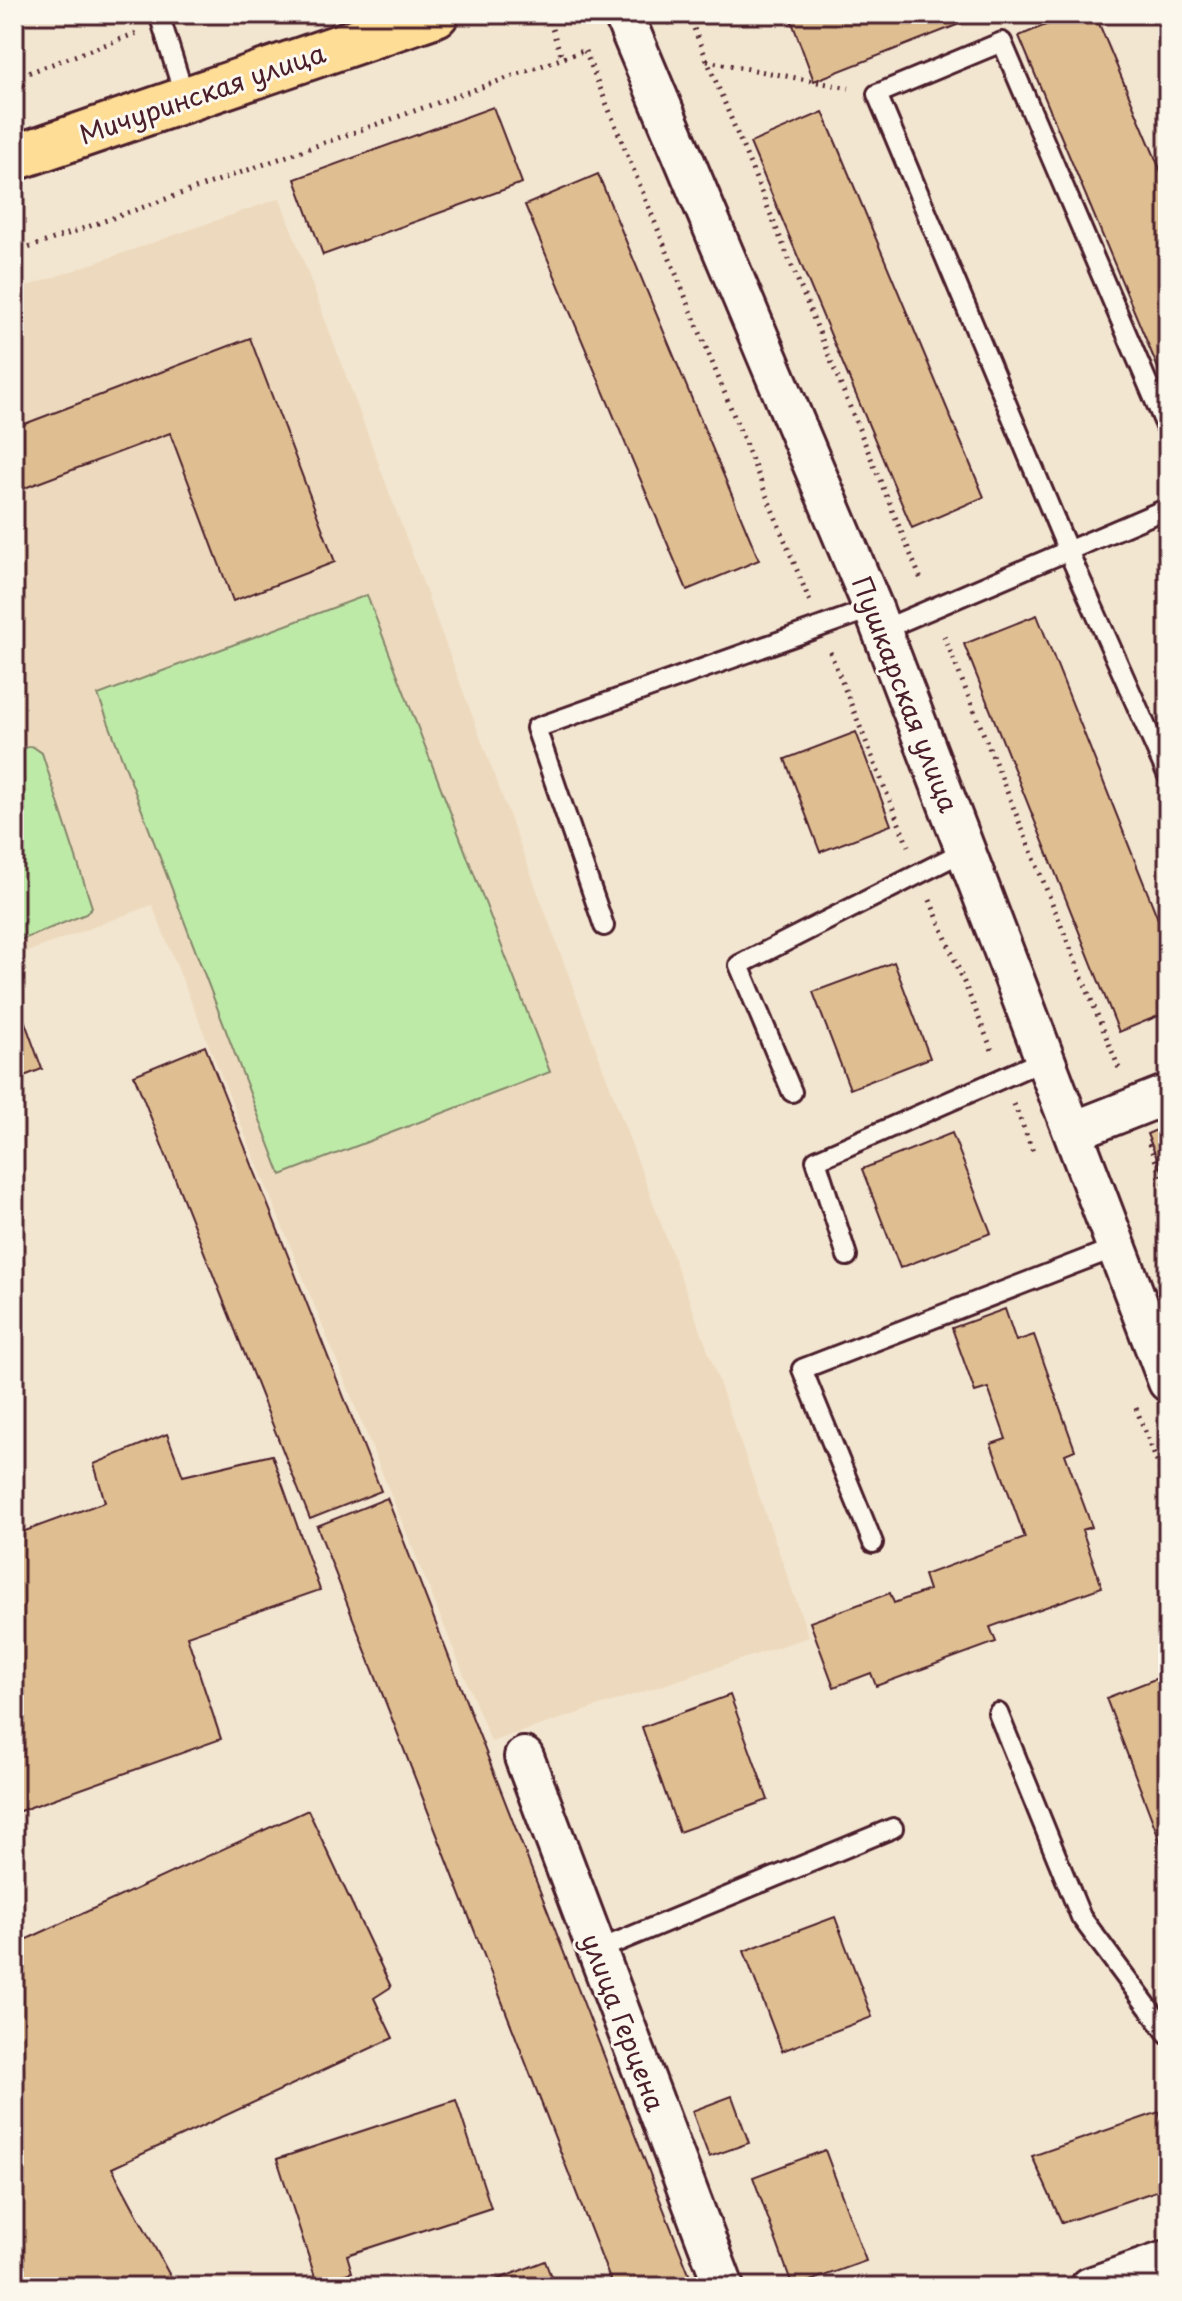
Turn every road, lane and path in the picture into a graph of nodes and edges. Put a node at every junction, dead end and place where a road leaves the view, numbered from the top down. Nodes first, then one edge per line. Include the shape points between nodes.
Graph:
1 (436, 14) edge
2 (547, 14) edge
3 (696, 14) edge
4 (160, 19) edge
5 (627, 25) edge
6 (585, 51) junction
7 (562, 58) junction
8 (707, 61) dead end
9 (14, 78) edge
10 (877, 94) junction
11 (185, 98) junction
12 (14, 158) edge
13 (14, 253) edge
14 (1168, 431) edge
15 (1168, 508) edge
16 (1068, 551) junction
17 (877, 619) junction
18 (820, 626) junction
19 (1168, 776) edge
20 (966, 850) junction
21 (919, 874) junction
22 (604, 926) dead end
23 (1046, 1059) junction
24 (1003, 1078) junction
25 (792, 1092) dead end
26 (1168, 1094) edge
27 (1074, 1131) junction
28 (1038, 1163) dead end
29 (1115, 1248) junction
30 (847, 1256) dead end
31 (1168, 1382) edge
32 (1135, 1405) dead end
33 (1168, 1490) edge
34 (873, 1543) dead end
35 (998, 1713) dead end
36 (524, 1757) dead end
37 (893, 1828) dead end
38 (598, 1950) junction
39 (1168, 2034) edge
40 (1168, 2260) edge
41 (724, 2287) edge
42 (1090, 2287) edge

1 - 11 main road, Мичуринская улица
2 - 7 path
3 - 5 path
4 - 9 path
4 - 11 lane
5 - 6 path
5 - 17 street, Пушкарская улица
6 - 7 path
6 - 18 path
7 - 13 path
8 - 10 path
10 - 14 lane via 1002,42
10 - 16 lane
11 - 12 main road, Мичуринская улица
15 - 16 lane
16 - 17 lane
16 - 19 lane
17 - 18 lane
17 - 20 street, Пушкарская улица
18 - 21 path
18 - 22 lane via 536,728
20 - 21 lane
20 - 23 street, Пушкарская улица
21 - 24 path
21 - 25 lane via 739,965
23 - 24 lane
23 - 27 street, Пушкарская улица
24 - 28 path
24 - 30 lane via 816,1160
26 - 27 street
27 - 29 street, Пушкарская улица
29 - 31 street, Пушкарская улица
29 - 34 lane via 802,1369
32 - 33 path
35 - 39 lane via 1081,1917
36 - 38 street, улица Герцена
37 - 38 lane
38 - 41 street, улица Герцена
40 - 42 street

